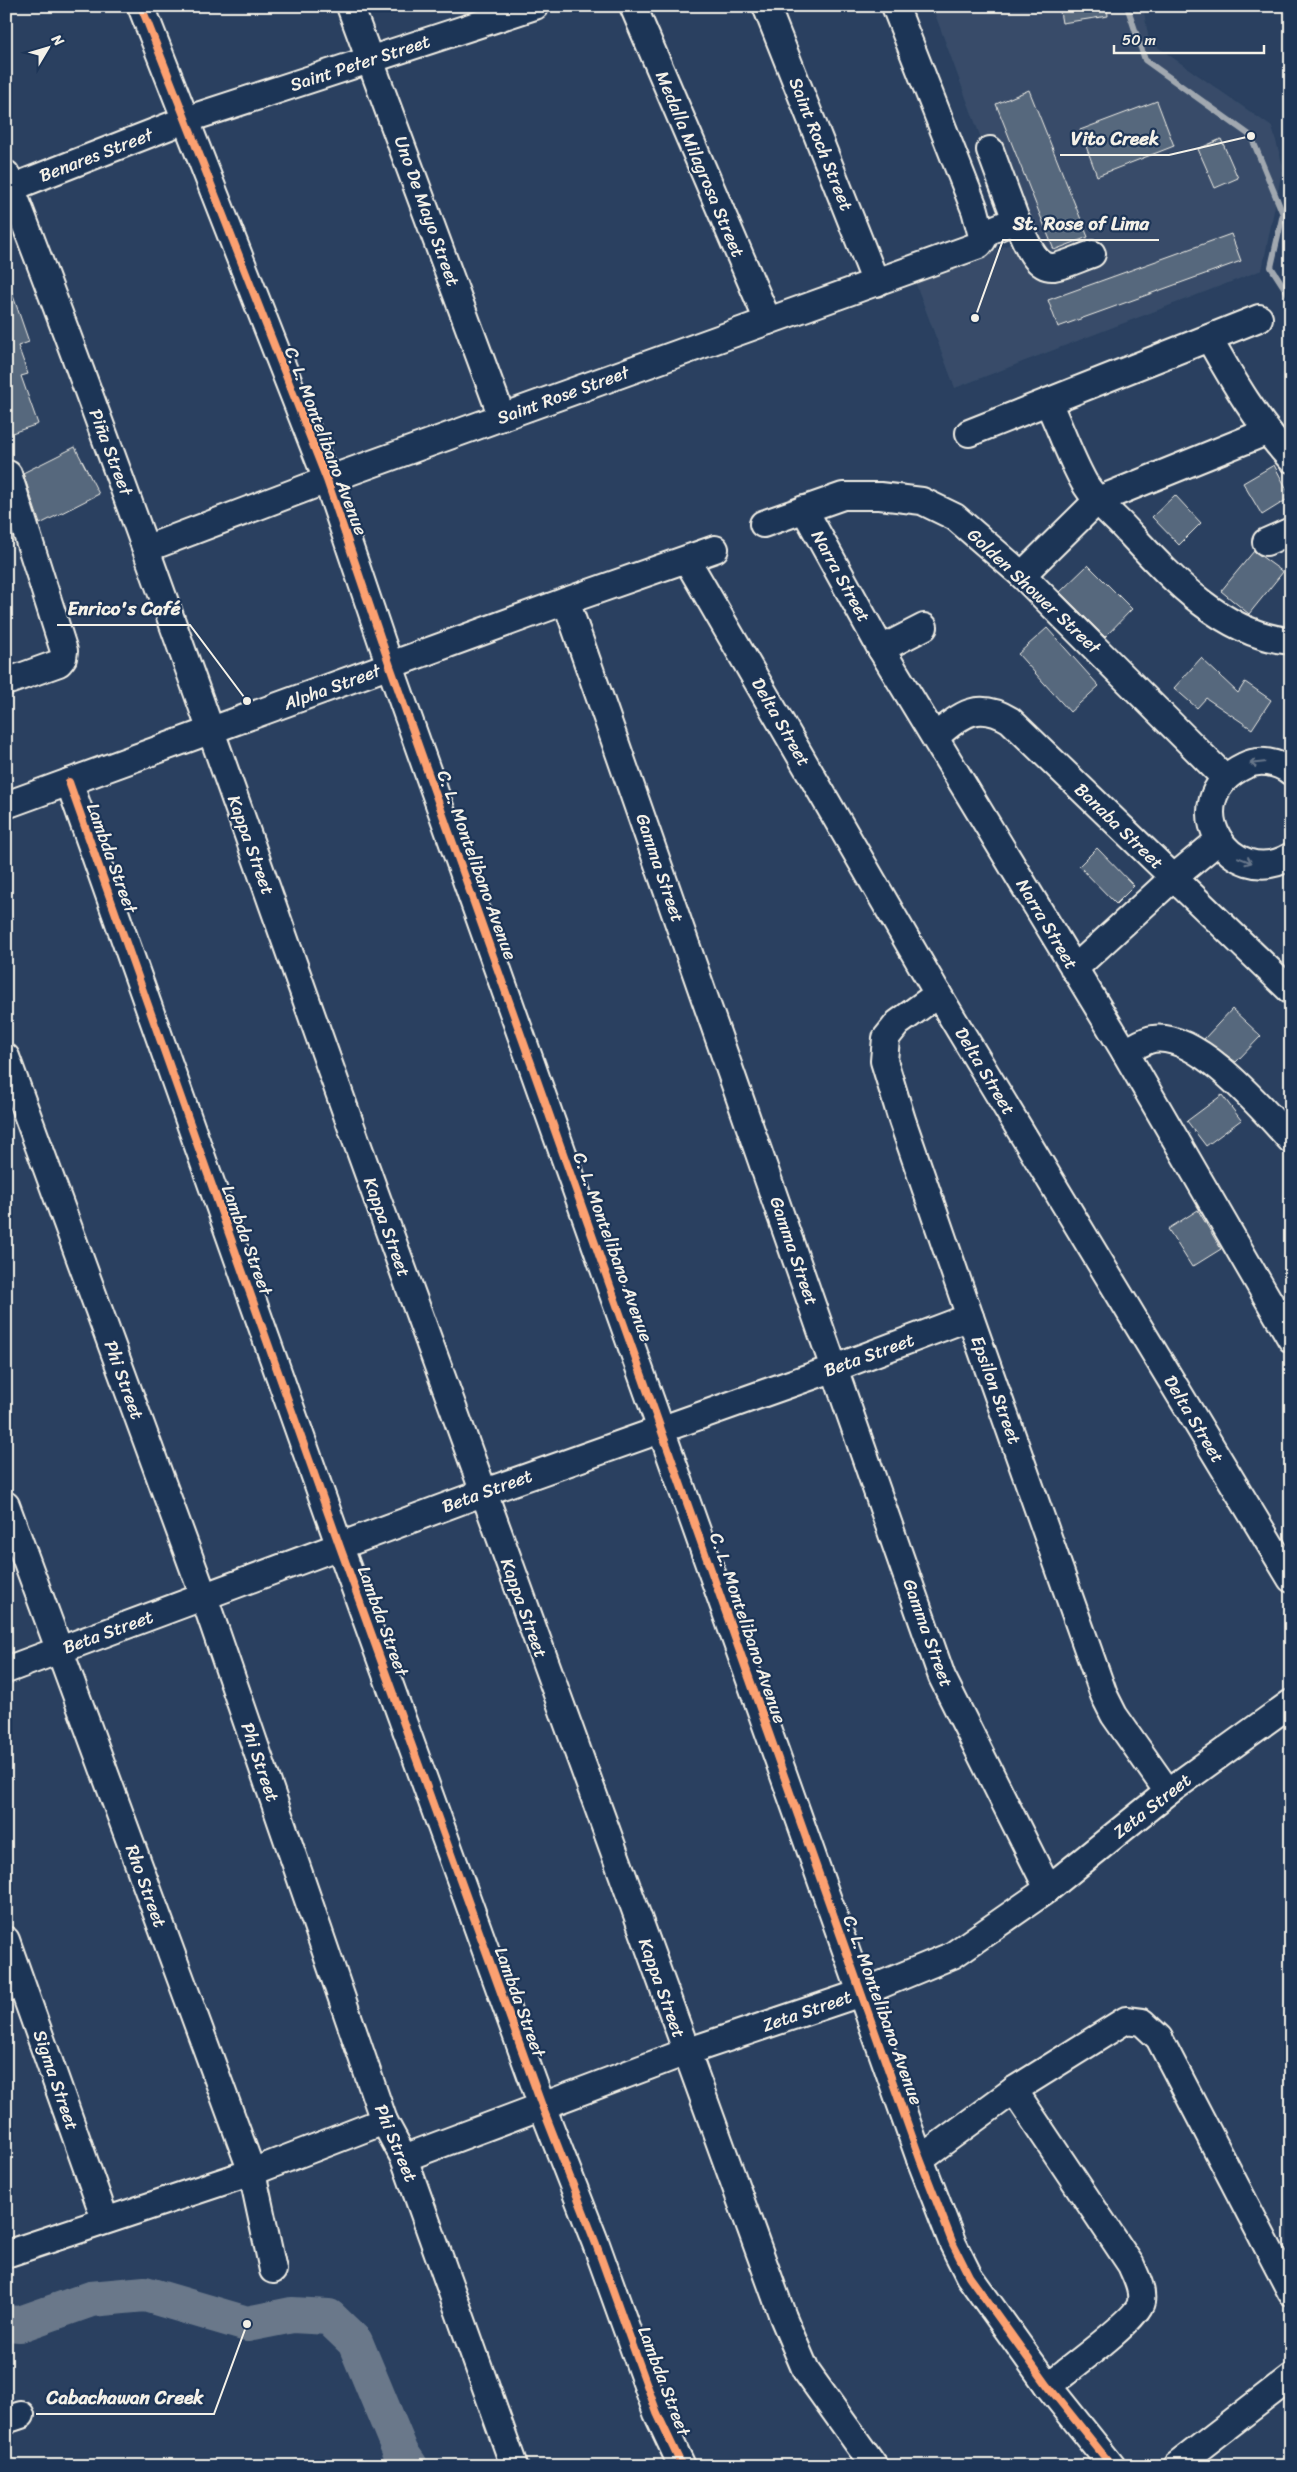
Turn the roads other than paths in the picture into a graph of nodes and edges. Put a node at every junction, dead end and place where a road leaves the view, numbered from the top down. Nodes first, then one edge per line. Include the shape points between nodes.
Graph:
1 (141, 6) edge
2 (350, 6) edge
3 (535, 6) edge
4 (633, 6) edge
5 (766, 6) edge
6 (896, 6) edge
7 (371, 59) junction
8 (185, 120) junction
9 (990, 150) dead end
10 (8, 184) edge
11 (1016, 220) junction
12 (980, 240) junction
13 (1092, 254) dead end
14 (876, 282) junction
15 (1259, 318) dead end
16 (768, 322) junction
17 (1209, 338) junction
18 (1048, 402) junction
19 (502, 417) junction
20 (1266, 432) junction
21 (969, 433) dead end
22 (1291, 459) edge
23 (8, 474) dead end
24 (327, 480) junction
25 (1098, 500) junction
26 (804, 509) junction
27 (763, 524) dead end
28 (1291, 531) edge
29 (1266, 542) dead end
30 (148, 548) junction
31 (715, 549) dead end
32 (687, 560) junction
33 (1022, 575) junction
34 (566, 601) junction
35 (924, 627) dead end
36 (1291, 641) edge
37 (881, 649) junction
38 (390, 666) junction
39 (6, 682) edge
40 (211, 732) junction
41 (935, 737) junction
42 (1291, 772) edge
43 (1224, 777) junction
44 (69, 782) junction
45 (6, 805) edge
46 (1219, 840) junction
47 (1291, 856) edge
48 (1172, 879) junction
49 (1074, 969) junction
50 (1291, 992) edge
51 (938, 994) junction
52 (1126, 1052) junction
53 (6, 1057) edge
54 (1291, 1140) edge
55 (970, 1317) junction
56 (1291, 1339) edge
57 (835, 1368) junction
58 (661, 1428) junction
59 (482, 1493) junction
60 (6, 1505) edge
61 (340, 1547) junction
62 (1291, 1579) edge
63 (204, 1597) junction
64 (58, 1650) junction
65 (6, 1670) edge
66 (1291, 1703) edge
67 (1168, 1792) junction
68 (1048, 1889) junction
69 (6, 1940) edge
70 (861, 1993) junction
71 (686, 2052) junction
72 (1014, 2090) junction
73 (542, 2106) junction
74 (384, 2121) junction
75 (404, 2158) junction
76 (920, 2159) junction
77 (252, 2172) junction
78 (105, 2219) junction
79 (6, 2254) edge
80 (273, 2270) dead end
81 (1291, 2292) edge
82 (1291, 2377) edge
83 (1048, 2386) junction
84 (514, 2466) edge
85 (682, 2466) edge
86 (874, 2466) edge
87 (1112, 2466) edge
88 (1176, 2466) edge

1 - 8 street, C. L. Montelibano Avenue
2 - 7 street, Uno De Mayo Street
3 - 7 street, Saint Peter Street
4 - 16 street, Medalla Milagrosa Street
5 - 14 street, Saint Roch Street
6 - 12 street via 975,210
7 - 8 street, Saint Peter Street
7 - 19 street, Uno De Mayo Street
8 - 10 street, Benares Street
8 - 24 street, C. L. Montelibano Avenue
9 - 11 street
10 - 30 street, Piña Street
11 - 12 street, Saint Rose Street
11 - 13 street via 1037,259 1044,264 1053,267
12 - 14 street, Saint Rose Street
14 - 16 street, Saint Rose Street
15 - 17 street
16 - 19 street, Saint Rose Street
17 - 18 street
17 - 20 street
18 - 21 street
18 - 25 street via 1084,483
19 - 24 street, Saint Rose Street
20 - 22 street
20 - 25 street
23 - 39 street via 64,651 63,658 52,666
24 - 30 street, Saint Rose Street
24 - 38 street, C. L. Montelibano Avenue
25 - 33 street
25 - 36 street via 1158,564 1195,597 1252,632 1275,640
26 - 27 street
26 - 33 street, Golden Shower Street via 843,496 922,501 955,517
26 - 37 street, Narra Street
28 - 29 street
30 - 40 street, Piña Street
31 - 32 street, Alpha Street
32 - 34 street, Alpha Street
32 - 51 street, Delta Street
33 - 43 street, Golden Shower Street
34 - 38 street, Alpha Street
34 - 57 street, Gamma Street
35 - 37 street
37 - 41 street, Narra Street
38 - 40 street, Alpha Street
38 - 58 street, C. L. Montelibano Avenue
40 - 44 street, Alpha Street
40 - 59 street, Kappa Street
41 - 48 street, Banaba Street via 974,710 1000,714 1010,720
41 - 49 street, Narra Street
42 -> 43 street via 1283,766 1266,762 1248,764
43 - 46 street via 1214,794 1211,811 1213,829
44 - 45 street, Alpha Street
44 - 61 street, Lambda Street
46 -> 47 street via 1243,861 1272,864
46 - 48 street
48 - 49 street
48 - 50 street, Banaba Street
49 - 52 street, Narra Street
51 - 55 street, Epsilon Street via 898,1022 886,1038 884,1061
51 - 62 street, Delta Street
52 - 54 street via 1152,1039 1188,1045 1208,1058 1250,1096
52 - 56 street, Narra Street
53 - 63 street, Phi Street
55 - 57 street, Beta Street
55 - 67 street, Epsilon Street via 1104,1695 1114,1715
57 - 58 street, Beta Street
57 - 68 street, Gamma Street via 942,1677
58 - 59 street, Beta Street
58 - 70 street, C. L. Montelibano Avenue
59 - 61 street, Beta Street
59 - 71 street, Kappa Street
60 - 64 street, Rho Street
61 - 63 street, Beta Street
61 - 73 street, Lambda Street
63 - 64 street, Beta Street
63 - 74 street, Phi Street
64 - 65 street, Beta Street
64 - 77 street, Rho Street
66 - 67 street, Zeta Street
67 - 68 street, Zeta Street
68 - 70 street, Zeta Street via 953,1955
69 - 78 street, Sigma Street
70 - 71 street, Zeta Street
70 - 76 street, C. L. Montelibano Avenue
71 - 73 street, Zeta Street
71 - 86 street, Kappa Street via 783,2317 806,2371
72 - 76 street
72 - 81 street via 1126,2020 1142,2022 1159,2038
72 - 83 street via 1131,2266 1141,2289 1141,2303 1131,2318
73 - 75 street, Zeta Street
73 - 85 street, Lambda Street via 657,2412
74 - 75 street, Phi Street
74 - 77 street
75 - 84 street, Phi Street
76 - 83 street, C. L. Montelibano Avenue via 969,2276
77 - 78 street
77 - 80 street, Rho Street
78 - 79 street
82 - 88 street
83 - 87 street, C. L. Montelibano Avenue

